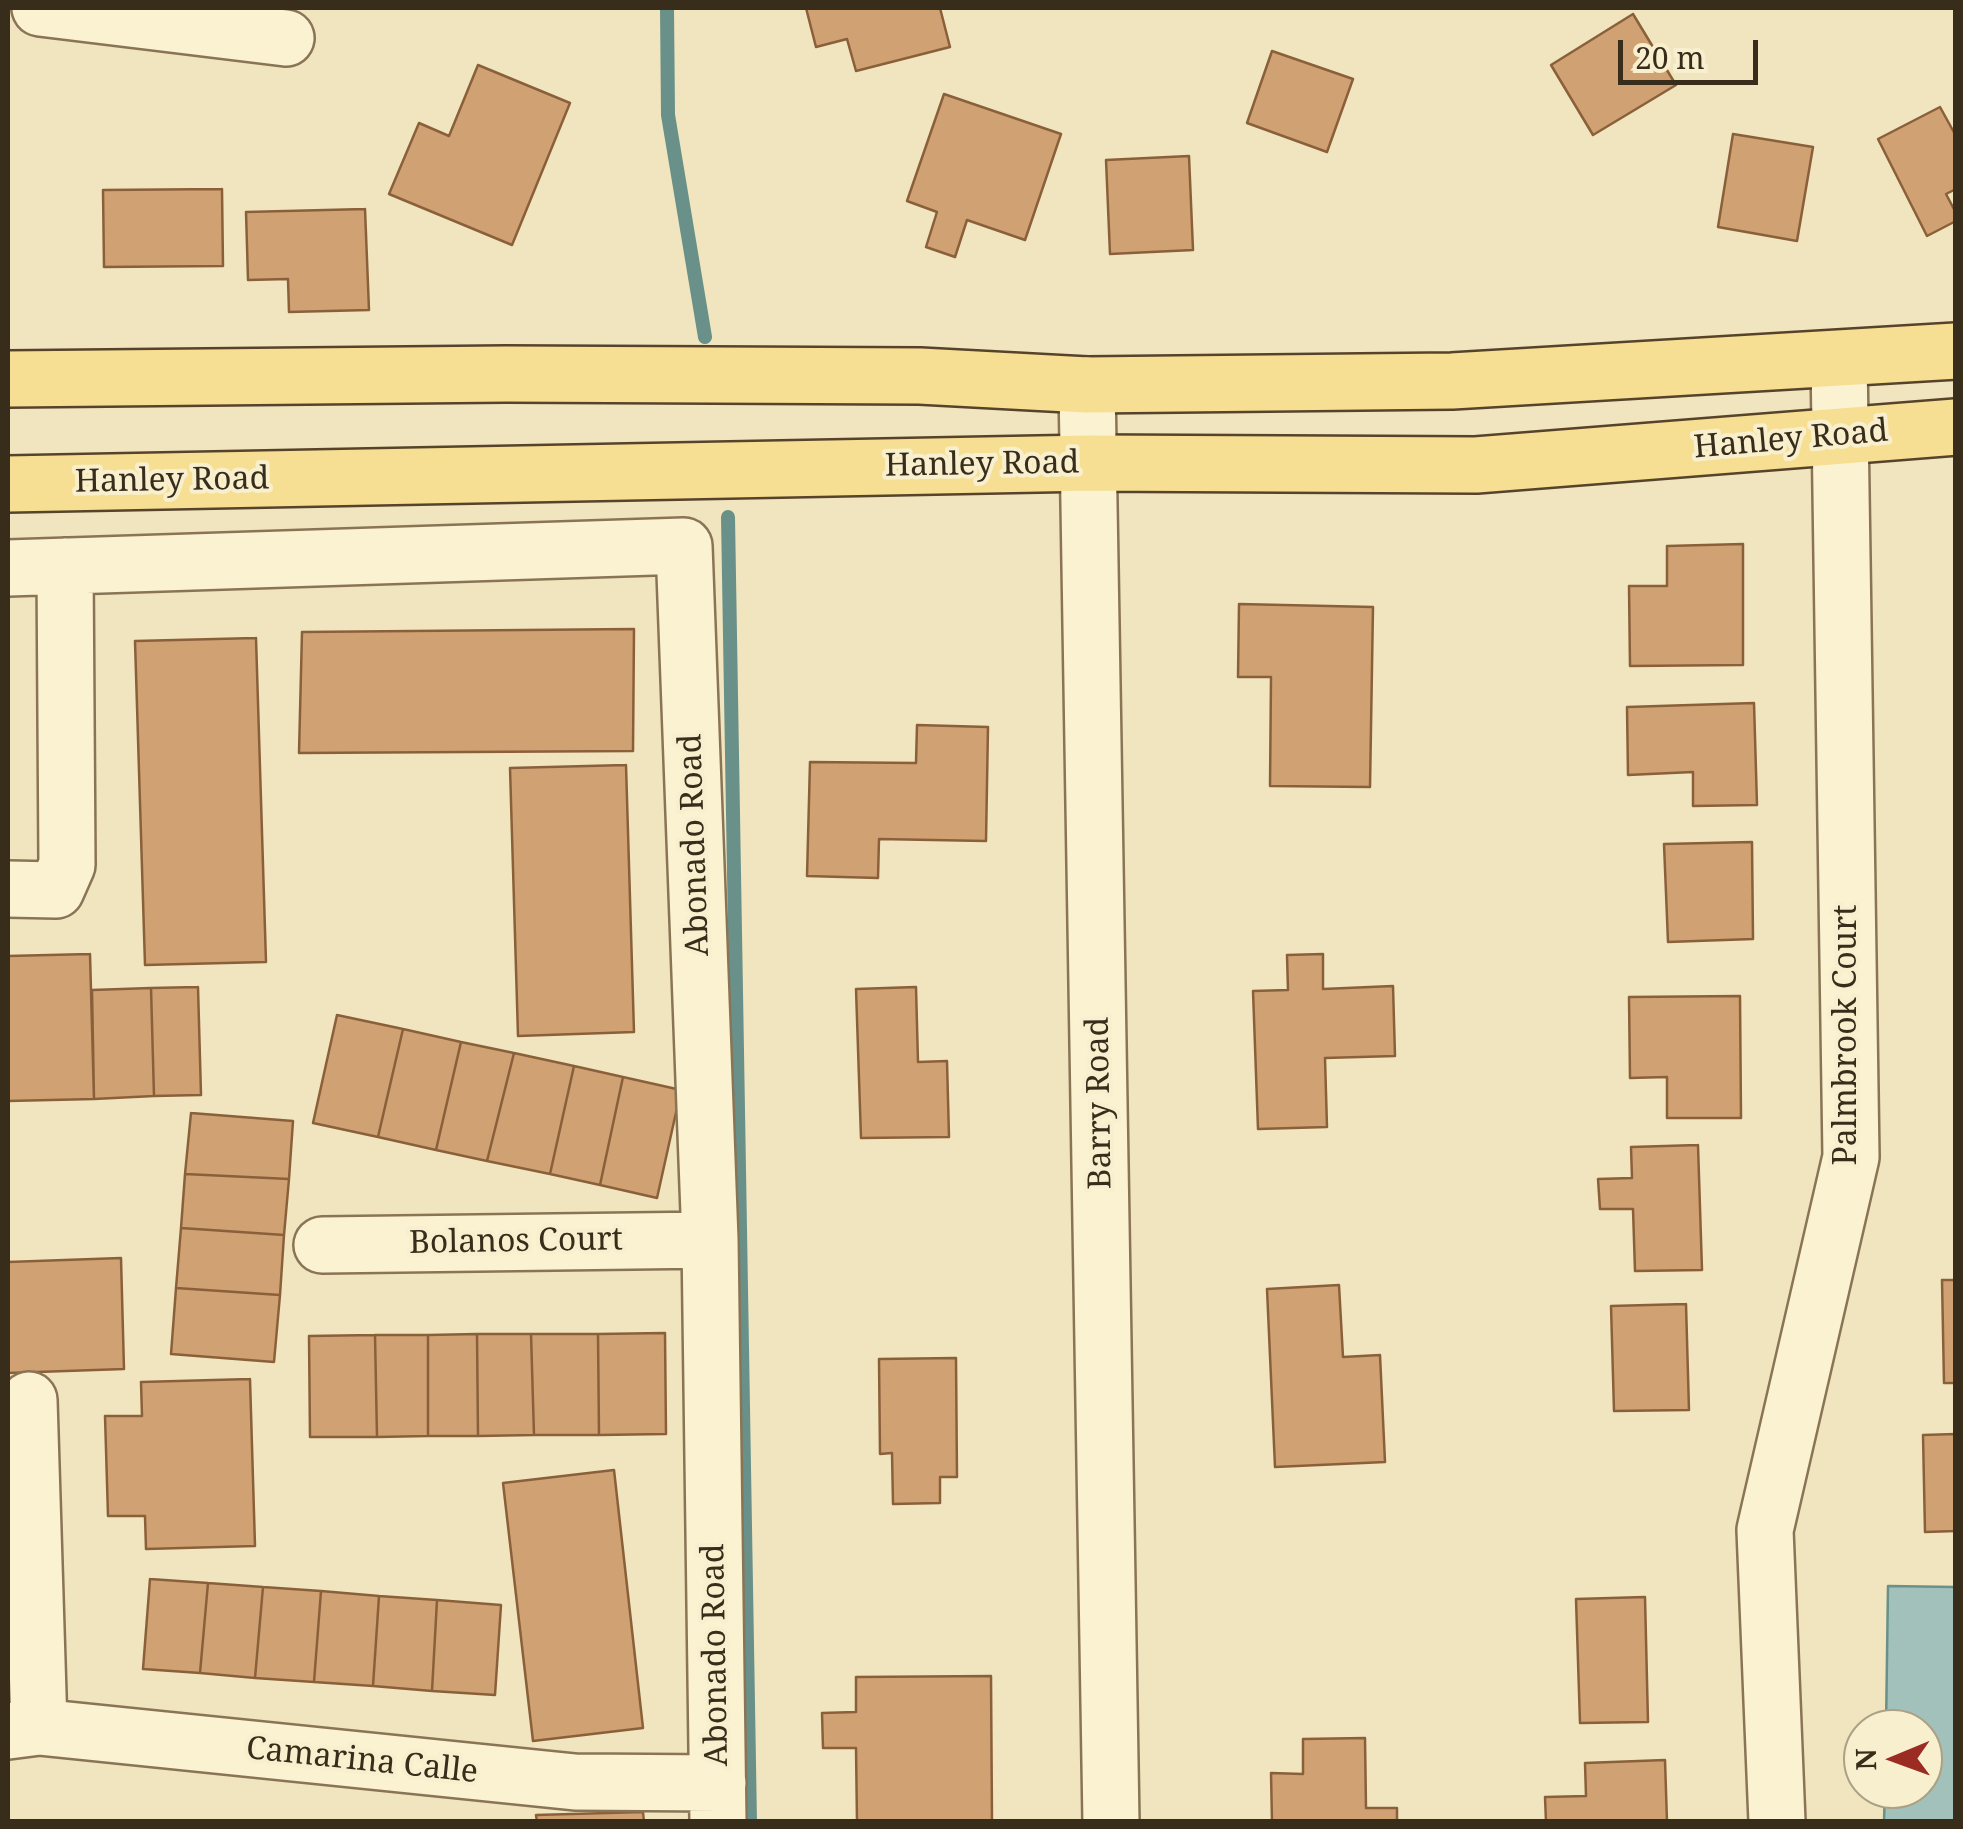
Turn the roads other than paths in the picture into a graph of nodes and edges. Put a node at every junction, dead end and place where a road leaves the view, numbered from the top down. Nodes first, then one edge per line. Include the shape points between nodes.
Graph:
1 (40, 8) edge
2 (286, 38) dead end
3 (1956, 351) edge
4 (1839, 359) junction
5 (8, 380) edge
6 (1087, 385) junction
7 (1956, 426) edge
8 (1842, 435) junction
9 (1090, 463) junction
10 (8, 484) edge
11 (66, 566) junction
12 (8, 568) edge
13 (8, 890) edge
14 (710, 1240) junction
15 (322, 1245) dead end
16 (29, 1400) dead end
17 (23, 1729) edge
18 (718, 1802) edge
19 (1111, 1822) edge
20 (1777, 1822) edge

1 - 2 street
3 - 4 main road
4 - 6 main road via 1452,381
4 - 8 street, Palmbrook Court
5 - 6 main road via 565,374 920,376
6 - 9 street, Barry Road
7 - 8 main road, Hanley Road
8 - 9 main road, Hanley Road via 1476,465
8 - 20 street, Palmbrook Court via 1851,1157 1764,1530
9 - 10 main road, Hanley Road
9 - 19 street, Barry Road
11 - 12 street, Abonado Road
11 - 13 street via 67,866 56,890
11 - 14 street, Abonado Road via 684,546
14 - 15 street, Bolanos Court
14 - 18 street, Abonado Road
16 - 17 street
17 - 18 street, Camarina Calle

